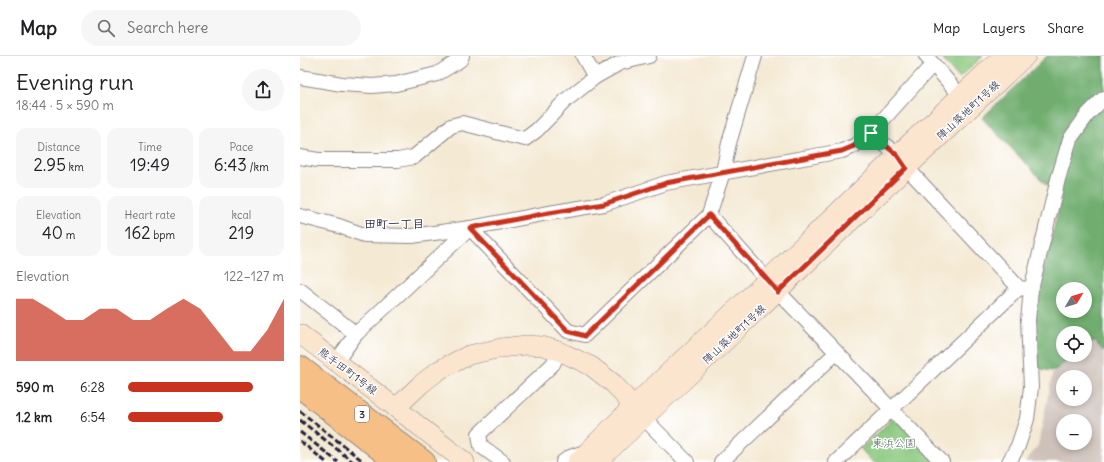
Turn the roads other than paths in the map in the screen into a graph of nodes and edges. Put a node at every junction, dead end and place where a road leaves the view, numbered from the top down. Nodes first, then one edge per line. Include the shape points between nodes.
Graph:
1 (462, 56) edge
2 (583, 56) edge
3 (649, 56) edge
4 (755, 56) edge
5 (1003, 56) edge
6 (1026, 56) edge
7 (930, 60) edge
8 (300, 76) edge
9 (595, 77) junction
10 (1104, 98) edge
11 (965, 102) junction
12 (871, 133) junction
13 (300, 157) edge
14 (902, 162) junction
15 (723, 172) junction
16 (709, 215) junction
17 (300, 216) edge
18 (470, 228) junction
19 (772, 286) junction
20 (1025, 289) junction
21 (300, 290) edge
22 (300, 334) edge
23 (356, 334) junction
24 (559, 352) junction
25 (836, 353) junction
26 (336, 362) junction
27 (300, 367) edge
28 (300, 388) edge
29 (396, 408) junction
30 (891, 410) junction
31 (639, 412) junction
32 (587, 458) edge
33 (396, 462) edge
34 (424, 462) edge
35 (465, 462) edge
36 (503, 462) edge
37 (563, 462) edge
38 (687, 462) edge
39 (721, 462) edge
40 (836, 462) edge
41 (942, 462) edge
42 (1009, 462) edge

1 - 8 street via 460,60 437,74 396,84 372,86
2 - 9 street
3 - 9 street via 620,63
4 - 15 street
5 - 11 street, 陣山築地町1号線
6 - 11 street, 陣山築地町1号線
7 - 11 street
7 - 12 street
9 - 13 street via 566,100 525,139 462,123 451,126 414,157 398,160 318,160
10 - 20 street via 1088,114 1070,139
11 - 14 street, 陣山築地町1号線
12 - 14 street
12 - 15 street via 854,146 842,151
14 - 19 street, 陣山築地町1号線
14 - 20 street
15 - 16 street
15 - 18 street via 666,183 604,204
16 - 18 street via 585,336 568,331
16 - 19 street
17 - 18 street via 364,235 412,236
18 - 23 street
19 - 25 street
19 - 31 street, 陣山築地町1号線
20 - 30 street
20 - 42 street via 1031,387 1027,419 1018,446
21 - 23 street
22 - 26 street, 熊手田町1号線
23 - 26 street
24 - 29 street via 542,346 526,345 469,355 440,370
24 - 31 street via 591,366 614,384
24 - 36 street via 553,364 479,434 482,446
25 - 30 street
25 - 39 street
26 - 29 street, 熊手田町1号線
27 - 34 highway, 3
28 - 33 highway, 3
29 - 35 street, 熊手田町1号線
30 - 40 street
30 - 41 street
31 - 32 street, 陣山築地町1号線
31 - 38 street
32 - 37 street via 570,457

